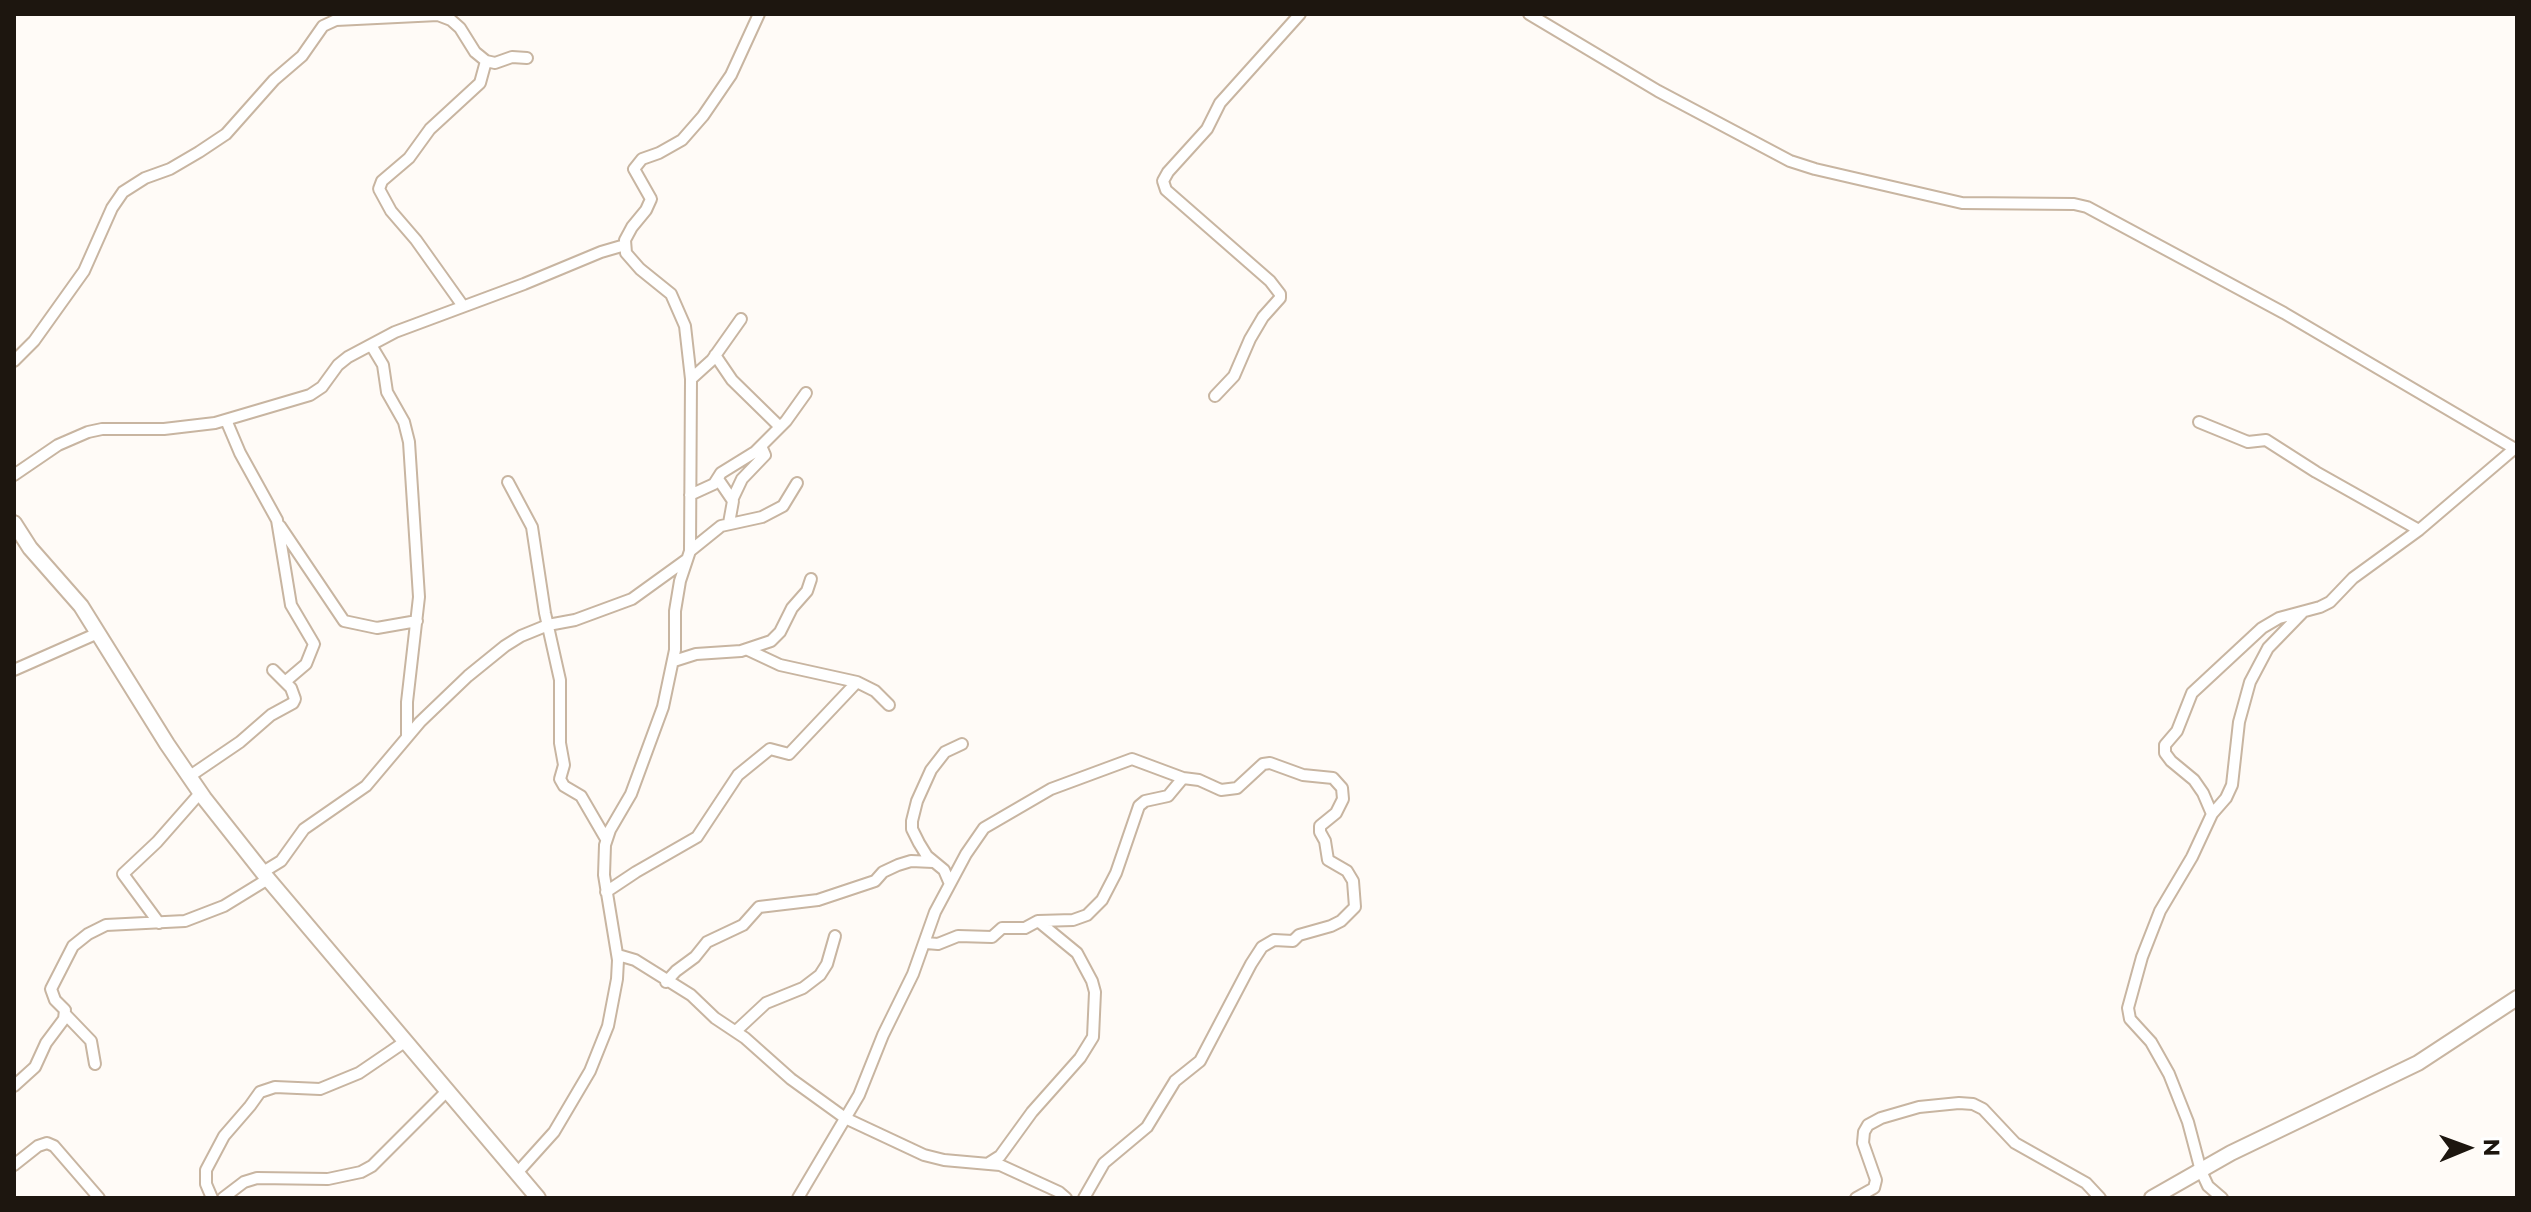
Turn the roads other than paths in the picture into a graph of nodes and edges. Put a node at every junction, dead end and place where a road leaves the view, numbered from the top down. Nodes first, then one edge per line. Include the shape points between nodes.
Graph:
1 (759, 14) edge
2 (1300, 14) edge
3 (1529, 14) edge
4 (399, 15) edge
5 (527, 58) dead end
6 (486, 61) junction
7 (625, 245) junction
8 (463, 306) junction
9 (741, 319) dead end
10 (371, 345) junction
11 (715, 355) junction
12 (14, 361) edge
13 (691, 379) junction
14 (806, 393) dead end
15 (1215, 396) dead end
16 (226, 420) junction
17 (2199, 422) dead end
18 (780, 427) junction
19 (761, 446) junction
20 (2516, 449) edge
21 (14, 475) edge
22 (718, 479) junction
23 (508, 482) dead end
24 (797, 483) dead end
25 (690, 495) junction
26 (733, 498) junction
27 (14, 523) edge
28 (729, 523) junction
29 (279, 525) junction
30 (2419, 530) junction
31 (689, 555) junction
32 (811, 579) dead end
33 (2303, 612) junction
34 (417, 621) junction
35 (548, 625) junction
36 (98, 633) junction
37 (748, 650) junction
38 (674, 661) junction
39 (14, 670) edge
40 (273, 670) dead end
41 (286, 681) junction
42 (857, 682) junction
43 (889, 705) dead end
44 (407, 735) junction
45 (962, 744) dead end
46 (190, 776) junction
47 (1183, 778) junction
48 (201, 792) junction
49 (2212, 814) junction
50 (606, 839) junction
51 (933, 862) junction
52 (265, 876) junction
53 (950, 884) junction
54 (606, 892) junction
55 (1038, 921) junction
56 (159, 923) junction
57 (835, 936) dead end
58 (926, 943) junction
59 (618, 955) junction
60 (666, 982) junction
61 (2517, 998) edge
62 (66, 1015) junction
63 (736, 1031) junction
64 (406, 1041) junction
65 (95, 1064) dead end
66 (14, 1086) edge
67 (446, 1092) junction
68 (845, 1118) junction
69 (989, 1163) junction
70 (14, 1165) edge
71 (2201, 1171) junction
72 (517, 1173) junction
73 (99, 1198) edge
74 (212, 1198) edge
75 (223, 1198) edge
76 (538, 1198) edge
77 (798, 1198) edge
78 (1066, 1198) edge
79 (1084, 1198) edge
80 (1856, 1198) edge
81 (2100, 1198) edge
82 (2152, 1198) edge
83 (2222, 1198) edge

1 - 7 street via 731,75 703,116 682,140 636,164 636,177 650,203
2 - 15 street via 1220,103 1207,129 1163,181 1280,294 1250,339 1234,376
3 - 20 street via 1790,161 1962,203 2087,207 2284,313
4 - 6 street via 444,16
4 - 12 street via 336,20 323,26 302,56 226,134 125,190 84,271 55,315
5 - 6 street
6 - 8 street via 480,83 430,129 379,189
7 - 8 street
7 - 13 street via 632,260 678,304
8 - 10 street
9 - 11 street
10 - 16 street via 338,365 316,391
10 - 34 street via 409,442
11 - 13 street
11 - 18 street via 732,380
13 - 25 street
14 - 18 street
16 - 21 street via 88,432
16 - 29 street
17 - 30 street via 2248,442 2266,440
18 - 19 street
19 - 22 street
19 - 26 street via 765,455 742,479
20 - 30 street
22 - 25 street
22 - 26 street
23 - 35 street via 532,527
24 - 28 street via 783,506 762,517
25 - 31 street
26 - 28 street
27 - 36 street
28 - 31 street via 710,533
29 - 34 street via 344,621 377,628
29 - 41 street via 291,605 314,644 306,664
30 - 33 street via 2353,578 2330,602
31 - 35 street via 632,599
31 - 38 street via 675,611
32 - 37 street via 776,638
33 - 49 street via 2268,648 2250,682 2232,785
33 - 49 street via 2269,623 2200,684 2165,745 2165,753 2194,780
34 - 44 street
35 - 44 street via 505,646
35 - 50 street via 561,694 560,779 581,796
36 - 39 street
36 - 46 street
37 - 38 street
37 - 42 street via 780,665
38 - 50 street via 631,794
40 - 41 street
41 - 46 street via 293,703
42 - 43 street
42 - 54 street via 789,754 770,749 738,775 697,837
44 - 52 street via 366,786 304,829
45 - 51 street via 942,755 917,801 912,829
46 - 48 street
47 - 53 street via 1132,759 1051,789 984,828
47 - 55 street via 1168,796 1139,806 1116,873 1087,915
47 - 79 street via 1230,790 1270,763 1339,781 1343,799 1320,832 1328,860 1353,881 1355,907 1331,926 1262,947 1200,1061 1175,1081 1147,1127 1104,1163
48 - 52 street
48 - 56 street via 123,874
49 - 71 street via 2155,922 2128,1008 2130,1019 2169,1074
50 - 54 street
51 - 53 street
51 - 60 street via 898,865 875,881 818,900 759,907 743,925 707,942
52 - 56 street via 224,906
52 - 64 street
53 - 58 street
54 - 59 street
55 - 58 street via 1025,928 1002,928 992,937 958,936
55 - 69 street via 1077,953 1092,981 1093,1037 1000,1156
56 - 62 street via 106,925 73,946 51,989
57 - 63 street via 827,964 813,982 766,1003
58 - 68 street
59 - 60 street
59 - 72 street via 608,1026 590,1071 554,1132
60 - 63 street
61 - 71 street via 2418,1063
62 - 65 street via 91,1041
62 - 66 street via 35,1067
63 - 68 street
64 - 67 street
64 - 74 street via 359,1073 320,1089 275,1087 260,1092 224,1136 206,1170
67 - 72 street
67 - 75 street via 361,1172 328,1179 257,1178
68 - 69 street via 924,1155
68 - 77 street
69 - 78 street
70 - 73 street via 47,1143
71 - 82 street
71 - 83 street
72 - 76 street
80 - 81 street via 1874,1188 1876,1180 1863,1143 1868,1125 1919,1107 1959,1103 1983,1109 2015,1143 2086,1183

